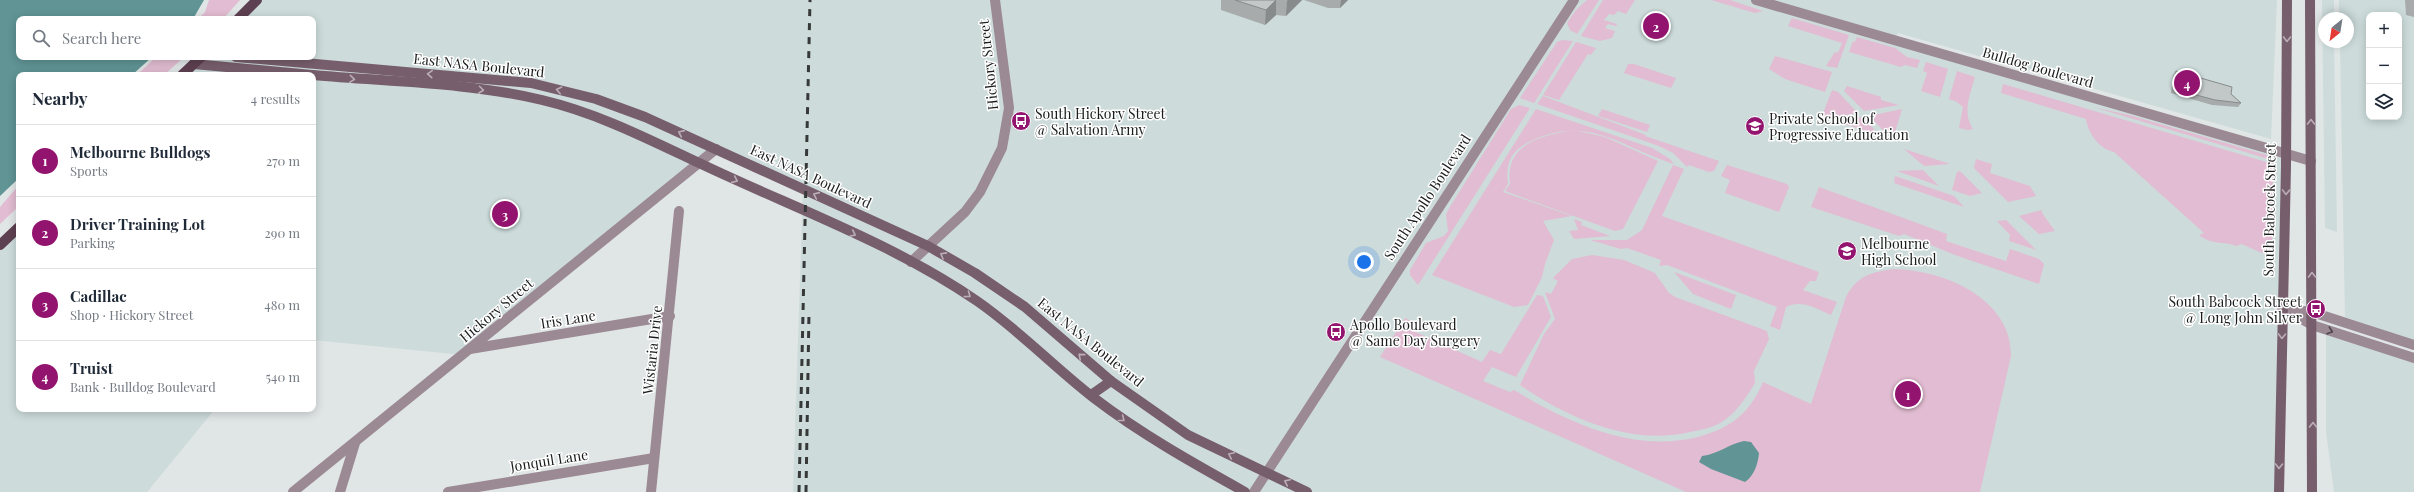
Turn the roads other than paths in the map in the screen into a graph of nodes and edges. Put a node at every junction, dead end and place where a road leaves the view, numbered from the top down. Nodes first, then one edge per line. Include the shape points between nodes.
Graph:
1 (257, 0) edge
2 (995, 0) edge
3 (1574, 0) edge
4 (1756, 0) edge
5 (2287, 0) edge
6 (2310, 1) edge
7 (241, 16) edge
8 (198, 60) edge
9 (270, 60) edge
10 (194, 64) junction
11 (185, 72) edge
12 (281, 72) edge
13 (316, 75) edge
14 (716, 149) junction
15 (2285, 153) junction
16 (2311, 161) junction
17 (700, 164) junction
18 (680, 211) dead end
19 (16, 230) edge
20 (0, 244) edge
21 (928, 246) junction
22 (911, 262) junction
23 (2282, 308) junction
24 (2312, 312) junction
25 (670, 316) junction
26 (2312, 325) junction
27 (2381, 334) junction
28 (2414, 345) edge
29 (2382, 348) junction
30 (470, 349) junction
31 (2414, 358) edge
32 (1111, 381) junction
33 (1091, 395) junction
34 (355, 443) junction
35 (654, 458) junction
36 (1266, 472) junction
37 (293, 492) edge
38 (340, 492) edge
39 (448, 492) edge
40 (650, 492) edge
41 (1245, 492) edge
42 (1254, 492) edge
43 (1307, 492) edge
44 (2279, 492) edge
45 (2312, 492) edge

1 - 7 main road
2 - 21 street, Hickory Street via 1009,108 1002,148 980,192 965,212
3 - 36 street, South Apollo Boulevard
4 - 15 street, Bulldog Boulevard
5 -> 15 main road, South Babcock Street
16 -> 6 main road
8 - 10 main road
14 -> 9 main road, East NASA Boulevard via 645,117 596,99 531,83
10 - 11 main road
10 - 12 main road, East NASA Boulevard
13 -> 17 main road, East NASA Boulevard via 518,94 598,116
14 - 17 street, Hickory Street
21 -> 14 main road, East NASA Boulevard
15 - 16 street, Bulldog Boulevard
15 -> 23 main road, South Babcock Street
24 -> 16 main road
17 -> 22 main road, East NASA Boulevard
17 - 30 street, Hickory Street via 620,225
18 - 25 street, Wistaria Drive
19 - 20 main road
21 - 22 street, Hickory Street
32 -> 21 main road, East NASA Boulevard via 1025,307 975,273
22 -> 33 main road, East NASA Boulevard via 962,291 1003,321
23 - 24 street
23 - 26 street
23 -> 44 main road, South Babcock Street
24 - 26 main road
24 - 27 street
25 - 30 street, Iris Lane
25 - 35 street, Wistaria Drive
26 -> 29 street
45 -> 26 main road
27 - 28 street
27 - 29 street
29 - 31 street
30 - 34 street, Hickory Street
32 - 33 main road
36 -> 32 main road, East NASA Boulevard via 1188,435
33 -> 41 main road, East NASA Boulevard via 1172,453
34 - 37 street, Hickory Street
34 - 38 street
35 - 39 street, Jonquil Lane
35 - 40 street, Wistaria Drive
36 - 42 street, South Apollo Boulevard
43 -> 36 main road, East NASA Boulevard

